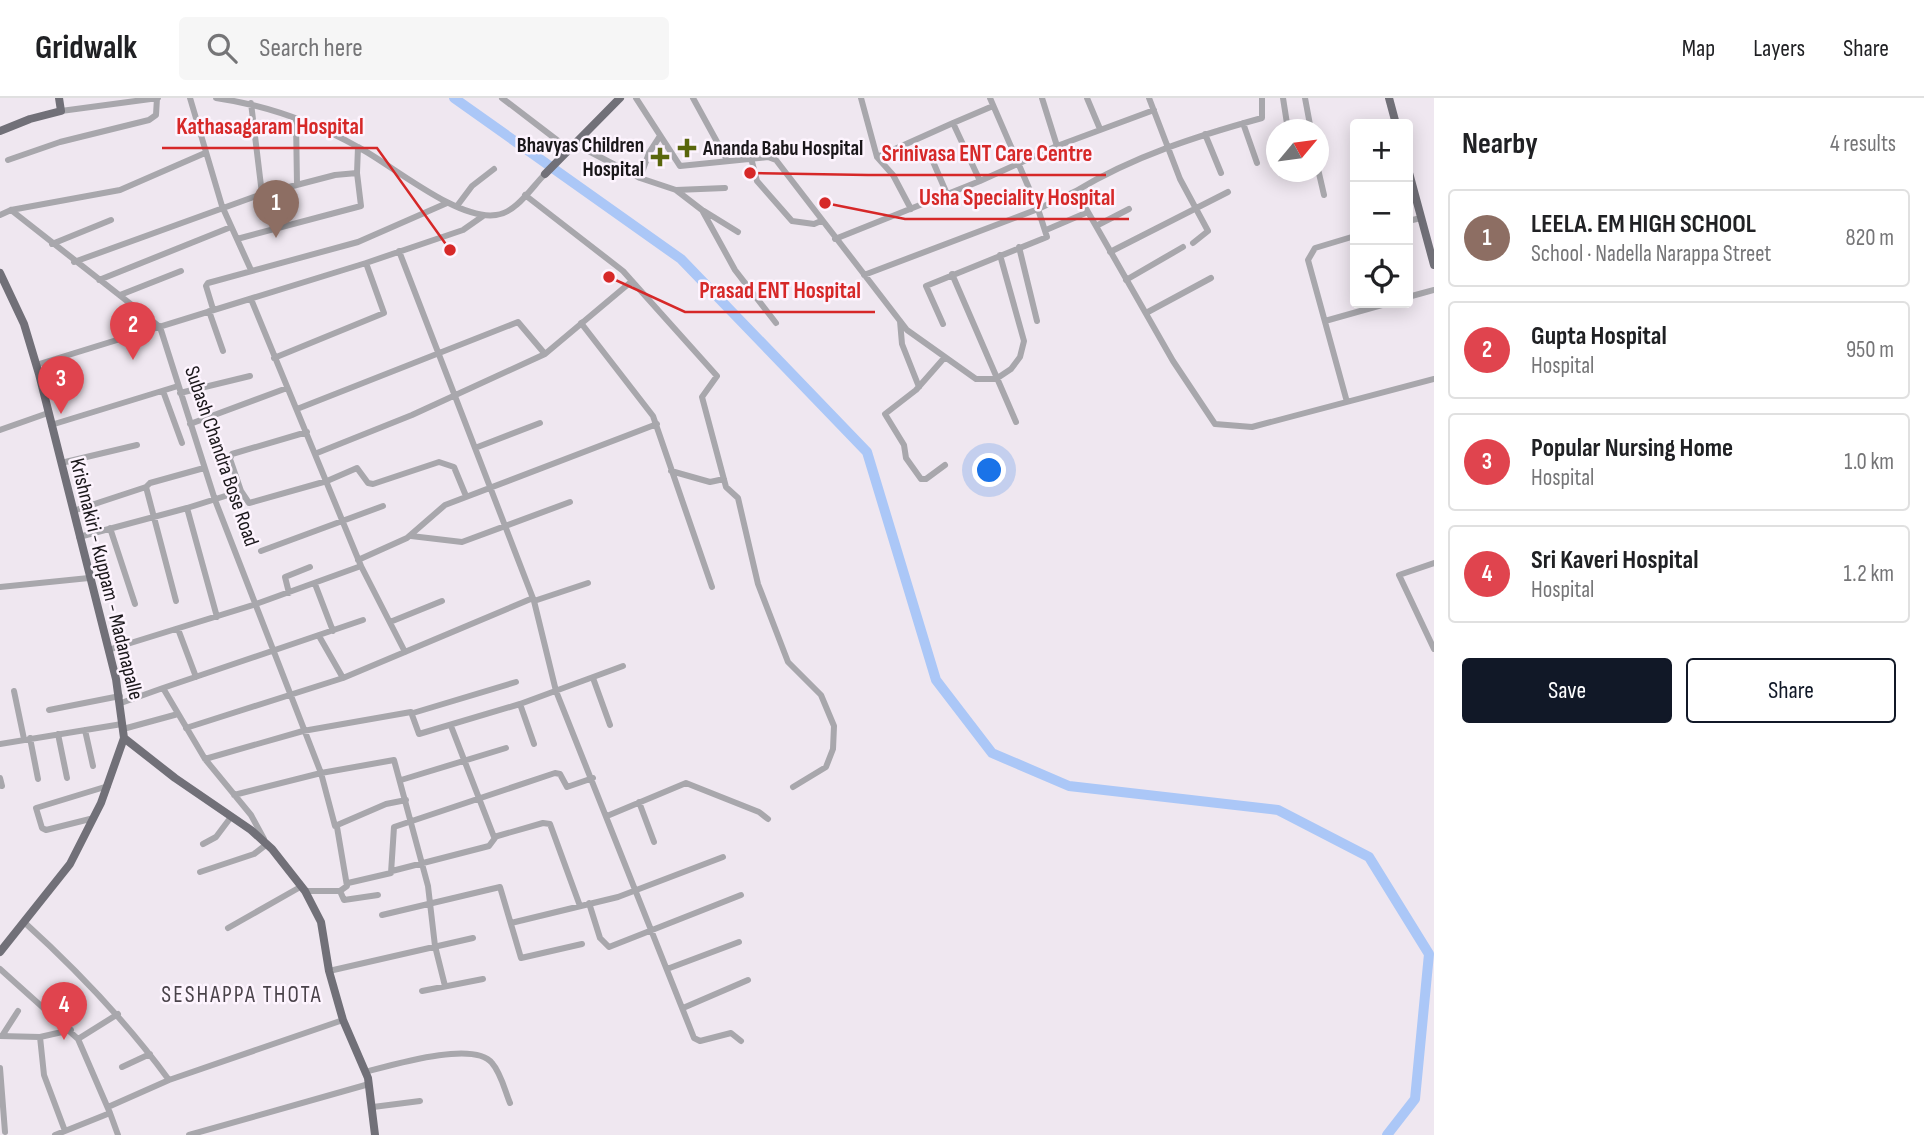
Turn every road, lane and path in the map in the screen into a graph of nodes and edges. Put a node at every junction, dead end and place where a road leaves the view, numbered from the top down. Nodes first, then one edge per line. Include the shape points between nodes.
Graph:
1 (59, 98) edge
2 (158, 98) edge
3 (190, 98) edge
4 (216, 98) edge
5 (502, 98) edge
6 (620, 98) edge
7 (636, 98) edge
8 (693, 98) edge
9 (860, 98) edge
10 (990, 98) edge
11 (1042, 98) edge
12 (1087, 98) edge
13 (1149, 98) edge
14 (1262, 98) edge
15 (1283, 98) edge
16 (1305, 98) edge
17 (1389, 98) edge
18 (251, 103) junction
19 (993, 106) junction
20 (1154, 110) junction
21 (61, 111) junction
22 (1286, 119) edge
23 (1309, 119) edge
24 (1395, 119) edge
25 (296, 120) junction
26 (953, 123) junction
27 (1243, 123) junction
28 (1100, 129) junction
29 (0, 131) edge
30 (1205, 134) junction
31 (660, 136) junction
32 (1057, 146) junction
33 (358, 147) junction
34 (1169, 147) junction
35 (572, 149) junction
36 (205, 153) junction
37 (877, 157) junction
38 (931, 157) dead end
39 (751, 158) junction
40 (8, 160) dead end
41 (727, 160) junction
42 (1018, 163) junction
43 (1257, 163) dead end
44 (494, 169) dead end
45 (357, 173) junction
46 (1221, 173) dead end
47 (545, 174) joint
48 (640, 178) junction
49 (980, 181) junction
50 (1321, 182) edge
51 (1411, 182) edge
52 (297, 185) junction
53 (725, 188) dead end
54 (676, 190) junction
55 (1076, 191) junction
56 (1227, 192) dead end
57 (262, 194) junction
58 (947, 194) junction
59 (525, 195) junction
60 (1324, 195) dead end
61 (447, 203) junction
62 (222, 206) junction
63 (457, 206) junction
64 (1196, 208) junction
65 (911, 209) junction
66 (1038, 209) junction
67 (1129, 209) dead end
68 (11, 210) junction
69 (702, 210) junction
70 (1088, 212) junction
71 (0, 215) edge
72 (483, 216) junction
73 (1421, 218) junction
74 (111, 220) dead end
75 (1413, 220) edge
76 (821, 221) junction
77 (1096, 226) junction
78 (231, 227) junction
79 (1046, 230) junction
80 (738, 232) dead end
81 (1350, 238) edge
82 (237, 239) junction
83 (835, 239) junction
84 (1193, 243) dead end
85 (52, 244) junction
86 (1019, 247) junction
87 (1183, 247) dead end
88 (399, 251) junction
89 (1110, 252) junction
90 (1000, 255) junction
91 (74, 262) junction
92 (366, 263) junction
93 (1434, 265) edge
94 (181, 271) dead end
95 (251, 271) junction
96 (0, 273) edge
97 (952, 274) junction
98 (864, 275) junction
99 (1211, 278) dead end
100 (99, 280) junction
101 (1126, 280) junction
102 (632, 281) junction
103 (1434, 290) edge
104 (120, 295) junction
105 (1413, 296) edge
106 (251, 299) junction
107 (1370, 308) edge
108 (211, 310) junction
109 (1146, 313) junction
110 (1325, 320) junction
111 (900, 321) junction
112 (1037, 321) dead end
113 (582, 323) junction
114 (776, 323) dead end
115 (943, 324) dead end
116 (160, 327) junction
117 (223, 351) dead end
118 (545, 354) junction
119 (439, 355) junction
120 (274, 358) junction
121 (945, 358) junction
122 (36, 365) junction
123 (250, 376) dead end
124 (996, 379) junction
125 (1434, 379) edge
126 (919, 387) junction
127 (287, 388) junction
128 (179, 390) junction
129 (163, 391) junction
130 (455, 396) junction
131 (1348, 402) junction
132 (297, 409) junction
133 (48, 413) junction
134 (1016, 422) dead end
135 (540, 423) dead end
136 (190, 424) junction
137 (657, 424) junction
138 (51, 425) junction
139 (0, 430) edge
140 (307, 432) junction
141 (182, 443) dead end
142 (137, 445) dead end
143 (475, 448) junction
144 (317, 453) junction
145 (61, 463) junction
146 (945, 465) dead end
147 (204, 468) junction
148 (671, 471) junction
149 (724, 479) junction
150 (327, 481) junction
151 (491, 485) junction
152 (146, 487) junction
153 (241, 491) junction
154 (466, 496) junction
155 (215, 500) junction
156 (570, 502) dead end
157 (383, 506) dead end
158 (187, 508) junction
159 (72, 511) junction
160 (153, 518) junction
161 (341, 521) junction
162 (506, 524) junction
163 (110, 528) junction
164 (411, 536) junction
165 (79, 537) junction
166 (261, 551) dead end
167 (360, 563) junction
168 (1434, 564) edge
169 (310, 567) dead end
170 (89, 578) junction
171 (315, 583) junction
172 (587, 583) dead end
173 (0, 587) edge
174 (712, 587) dead end
175 (289, 593) junction
176 (533, 599) junction
177 (176, 601) dead end
178 (442, 601) dead end
179 (135, 604) dead end
180 (256, 604) junction
181 (216, 617) junction
182 (363, 620) dead end
183 (390, 622) junction
184 (178, 629) junction
185 (333, 631) junction
186 (319, 636) junction
187 (1434, 649) edge
188 (108, 650) junction
189 (273, 651) junction
190 (405, 652) junction
191 (623, 666) dead end
192 (196, 677) junction
193 (343, 678) junction
194 (593, 678) junction
195 (516, 682) dead end
196 (163, 688) junction
197 (14, 691) dead end
198 (556, 691) junction
199 (290, 696) junction
200 (120, 699) junction
201 (520, 704) junction
202 (49, 710) dead end
203 (412, 713) junction
204 (178, 714) junction
205 (610, 725) dead end
206 (451, 726) junction
207 (186, 728) junction
208 (85, 730) junction
209 (123, 730) junction
210 (303, 731) junction
211 (58, 734) junction
212 (27, 739) junction
213 (0, 744) edge
214 (534, 744) dead end
215 (506, 748) dead end
216 (205, 759) junction
217 (464, 762) junction
218 (93, 766) dead end
219 (321, 773) junction
220 (0, 778) edge
221 (67, 778) dead end
222 (593, 778) junction
223 (38, 779) dead end
224 (401, 780) junction
225 (2, 786) dead end
226 (108, 786) junction
227 (793, 787) dead end
228 (234, 795) junction
229 (406, 800) junction
230 (479, 800) junction
231 (639, 802) junction
232 (607, 816) junction
233 (231, 817) junction
234 (94, 818) junction
235 (768, 819) dead end
236 (411, 823) junction
237 (337, 827) junction
238 (495, 838) junction
239 (653, 842) dead end
240 (266, 843) junction
241 (203, 844) dead end
242 (723, 857) dead end
243 (422, 862) junction
244 (392, 871) junction
245 (200, 872) dead end
246 (348, 883) junction
247 (304, 889) junction
248 (340, 891) junction
249 (636, 891) junction
250 (378, 895) dead end
251 (741, 895) dead end
252 (432, 903) junction
253 (589, 903) junction
254 (580, 905) junction
255 (383, 915) dead end
256 (24, 922) junction
257 (511, 923) junction
258 (228, 928) dead end
259 (652, 930) junction
260 (474, 938) dead end
261 (739, 942) dead end
262 (582, 944) dead end
263 (435, 946) junction
264 (0, 952) edge
265 (0, 969) edge
266 (667, 969) junction
267 (329, 971) junction
268 (483, 979) dead end
269 (748, 980) dead end
270 (445, 986) junction
271 (422, 990) dead end
272 (683, 1008) junction
273 (18, 1011) dead end
274 (118, 1014) junction
275 (343, 1020) junction
276 (71, 1030) junction
277 (1, 1036) edge
278 (40, 1037) junction
279 (78, 1039) junction
280 (741, 1041) dead end
281 (150, 1054) junction
282 (0, 1068) edge
283 (122, 1068) dead end
284 (365, 1072) junction
285 (169, 1080) junction
286 (369, 1084) junction
287 (420, 1101) dead end
288 (510, 1103) dead end
289 (373, 1107) junction
290 (109, 1110) junction
291 (65, 1131) junction
292 (5, 1132) dead end
293 (55, 1135) edge
294 (118, 1135) edge
295 (189, 1135) edge
296 (375, 1135) edge

1 - 21 main road
2 - 21 street
2 - 40 street via 156,115 149,120
3 - 36 street
4 - 18 street
5 - 35 street
6 - 35 main road
7 - 31 street
8 - 41 street
9 - 37 street
10 - 19 street
11 - 32 street
12 - 28 street
13 - 20 street
14 - 27 street via 1264,117
15 - 22 street
16 - 23 street
17 - 24 main road
18 - 25 street
18 - 57 street
19 - 26 street
19 - 42 street
20 - 28 street
20 - 34 street
21 - 29 main road
25 - 33 street
25 - 52 street
26 - 37 street
26 - 49 street
27 - 30 street
27 - 43 street
28 - 32 street
30 - 34 street
30 - 46 street
31 - 41 street via 684,167
31 - 48 street
32 - 42 street
33 - 45 street
33 - 61 street
34 - 55 street via 1113,168
34 - 64 street
35 - 47 main road
35 - 48 street
36 - 62 street
36 - 68 street via 120,190
37 - 65 street via 893,175
38 - 58 street
39 - 41 street
39 - 76 street via 776,160
39 - 76 street via 757,181 792,221
42 - 49 street
42 - 66 street
44 - 63 street via 472,186
45 - 52 street
45 - 82 street via 361,206
47 - 59 street
48 - 54 street
49 - 58 street
50 - 60 street
51 - 73 main road
52 - 57 street
53 - 54 street
54 - 69 street
55 - 66 street
55 - 70 street
56 - 64 street
57 - 62 street
58 - 65 street
59 - 72 street via 502,214
59 - 102 street
61 - 63 street
61 - 95 street via 358,242
62 - 78 street
62 - 91 street
63 - 72 street
64 - 84 street via 1208,231
64 - 89 street
65 - 83 street
66 - 79 street
66 - 98 street
67 - 77 street
68 - 71 street
68 - 85 street
69 - 80 street
69 - 114 street via 734,270
70 - 77 street
70 - 79 street
72 - 88 street via 463,230
73 - 75 street
73 - 93 main road
74 - 85 street
76 - 83 street
77 - 89 street
78 - 82 street
78 - 100 street
79 - 86 street via 1047,237
81 - 110 street via 1310,252 1308,260
82 - 95 street
83 - 98 street
85 - 91 street
86 - 90 street
86 - 112 street
87 - 101 street
88 - 92 street
88 - 119 street
89 - 101 street
90 - 97 street
90 - 124 street via 1024,341 1015,366
91 - 100 street
92 - 106 street
92 - 120 street via 384,313
94 - 104 street
95 - 108 street via 206,284
96 - 122 main road, Krishnakiri - Kuppam - Madanapalle via 24,324
97 - 115 street via 926,286
97 - 124 street
98 - 111 street
99 - 109 street
100 - 104 street
101 - 109 street
102 - 113 street
102 - 149 street via 716,376 702,397
103 - 105 street
104 - 116 street
106 - 108 street
106 - 120 street
107 - 110 street
108 - 116 street
108 - 117 street
109 - 131 street via 1215,424 1252,427
110 - 131 street
111 - 121 street
111 - 126 street via 902,344
113 - 118 street
113 - 137 street
116 - 122 street
116 - 128 street, Subash Chandra Bose Road
118 - 119 street via 518,322
118 - 130 street
119 - 130 street
119 - 132 street
120 - 127 street
121 - 124 street via 976,379
121 - 126 street
122 - 133 main road, Krishnakiri - Kuppam - Madanapalle
123 - 128 street
124 - 134 street
125 - 131 street
126 - 146 street via 886,411 885,417 921,479
127 - 132 street
127 - 136 street
128 - 129 street
128 - 136 street, Subash Chandra Bose Road
129 - 138 street
129 - 141 street
130 - 143 street
130 - 144 street
132 - 140 street
133 - 138 main road, Krishnakiri - Kuppam - Madanapalle
133 - 139 street
135 - 143 street
136 - 147 street, Subash Chandra Bose Road
137 - 148 street
137 - 151 street
138 - 145 main road, Krishnakiri - Kuppam - Madanapalle
140 - 144 street
140 - 153 street via 232,454
142 - 145 street
143 - 151 street
144 - 150 street
145 - 159 main road, Krishnakiri - Kuppam - Madanapalle
147 - 152 street
147 - 155 street, Subash Chandra Bose Road
148 - 149 street via 710,482
148 - 174 street
149 - 227 street via 738,498 758,584 788,662 821,695 834,726 833,749 826,766
150 - 153 street via 249,503
150 - 154 street via 357,468 373,484 439,461 454,467
150 - 161 street
151 - 154 street
151 - 162 street
152 - 159 street
152 - 160 street
153 - 155 street
154 - 164 street via 436,510
155 - 158 street
155 - 180 street, Subash Chandra Bose Road
156 - 162 street
157 - 161 street
158 - 160 street
158 - 181 street
159 - 165 main road, Krishnakiri - Kuppam - Madanapalle
160 - 163 street
160 - 177 street
161 - 166 street
161 - 167 street
162 - 164 street via 459,543
162 - 176 street
163 - 165 street
163 - 179 street
164 - 167 street
165 - 170 main road, Krishnakiri - Kuppam - Madanapalle
167 - 171 street
167 - 183 street
168 - 187 street via 1399,575
169 - 175 street via 285,577
170 - 173 street
170 - 188 main road, Krishnakiri - Kuppam - Madanapalle
171 - 175 street
171 - 185 street
172 - 176 street
175 - 180 street
176 - 190 street
176 - 198 street
178 - 183 street
180 - 181 street
180 - 189 street, Subash Chandra Bose Road
181 - 184 street
182 - 185 street
183 - 190 street
184 - 188 street
184 - 192 street
185 - 186 street
186 - 189 street
186 - 193 street
188 - 200 main road, Krishnakiri - Kuppam - Madanapalle
189 - 192 street
189 - 199 street, Subash Chandra Bose Road
190 - 193 street
191 - 194 street
192 - 196 street
193 - 199 street
194 - 198 street
194 - 205 street
195 - 203 street
196 - 200 street
196 - 204 street
197 - 212 street
198 - 201 street
198 - 222 street
199 - 207 street
199 - 210 street, Subash Chandra Bose Road
200 - 202 street
200 - 209 main road, Krishnakiri - Kuppam - Madanapalle
201 - 206 street
201 - 214 street
203 - 206 street via 419,734
203 - 210 street
204 - 207 street
204 - 209 street
206 - 217 street
207 - 216 street
208 - 209 street
208 - 211 street
208 - 218 street
209 - 226 main road, Krishnakiri - Kuppam - Madanapalle
209 - 233 main road via 175,778
210 - 216 street
210 - 219 street, Subash Chandra Bose Road
211 - 212 street
211 - 221 street
212 - 213 street
212 - 223 street
215 - 217 street
216 - 228 street
217 - 224 street
217 - 230 street
219 - 224 street via 392,759
219 - 228 street
219 - 237 street, Subash Chandra Bose Road
220 - 225 street
222 - 230 street via 567,787 555,773
222 - 232 street
224 - 229 street
226 - 234 main road, Krishnakiri - Kuppam - Madanapalle
226 - 234 street via 36,810 46,830
228 - 240 street
229 - 236 street
229 - 237 street via 386,804
230 - 236 street
230 - 238 street
231 - 232 street
231 - 235 street via 686,783
231 - 239 street
232 - 249 street
233 - 240 main road
233 - 241 street via 216,837
234 - 256 main road, Krishnakiri - Kuppam - Madanapalle via 71,864
236 - 243 street
236 - 244 street via 393,827
237 - 246 street, Subash Chandra Bose Road
238 - 243 street via 489,845
238 - 254 street via 550,824
240 - 245 street via 254,854
240 - 247 main road
242 - 249 street
243 - 244 street
243 - 252 street
244 - 246 street via 387,876
246 - 248 street
247 - 248 street
247 - 258 street
247 - 267 main road via 321,922
248 - 250 street via 344,900
249 - 253 street
249 - 259 street
251 - 259 street
252 - 255 street
252 - 257 street via 500,887
252 - 263 street
253 - 254 street
253 - 259 street via 606,946
254 - 257 street
256 - 264 main road, Krishnakiri - Kuppam - Madanapalle
256 - 274 street
257 - 262 street via 523,959
259 - 266 street
260 - 263 street
261 - 266 street
263 - 267 street
263 - 270 street
265 - 276 street
266 - 272 street
267 - 275 main road
268 - 270 street
269 - 272 street
270 - 271 street
272 - 280 street via 697,1041 731,1032
273 - 277 street
274 - 279 street
274 - 281 street
275 - 284 main road
275 - 285 street
276 - 278 street
276 - 279 street
277 - 278 street
278 - 291 street via 44,1075
279 - 290 street
281 - 283 street
281 - 285 street
282 - 292 street
284 - 286 main road
284 - 288 street via 474,1053 493,1063
285 - 290 street
286 - 289 main road
286 - 295 street
287 - 289 street
289 - 296 main road
290 - 291 street
290 - 294 street
291 - 293 street

